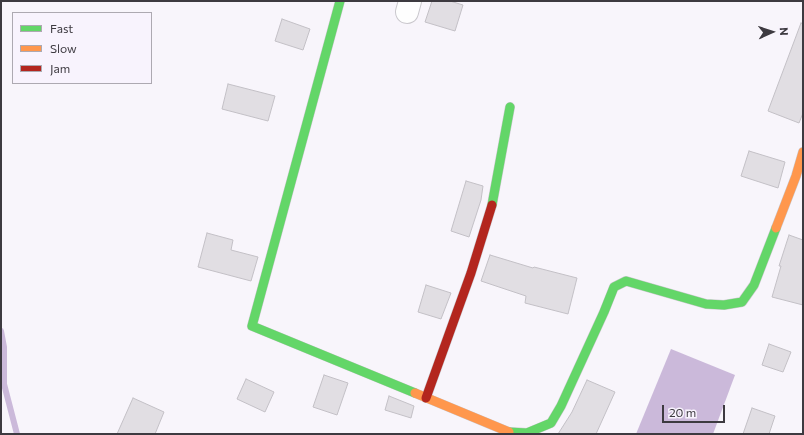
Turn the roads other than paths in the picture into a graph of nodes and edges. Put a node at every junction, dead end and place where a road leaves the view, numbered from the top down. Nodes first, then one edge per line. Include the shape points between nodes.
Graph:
1 (340, 1) edge
2 (510, 108) dead end
3 (803, 152) edge
4 (426, 398) junction
5 (509, 433) edge

1 - 4 street via 252,326
2 - 4 street via 493,203
3 - 5 street via 754,285 742,302 706,304 626,281 614,287 551,423 527,433
4 - 5 street

